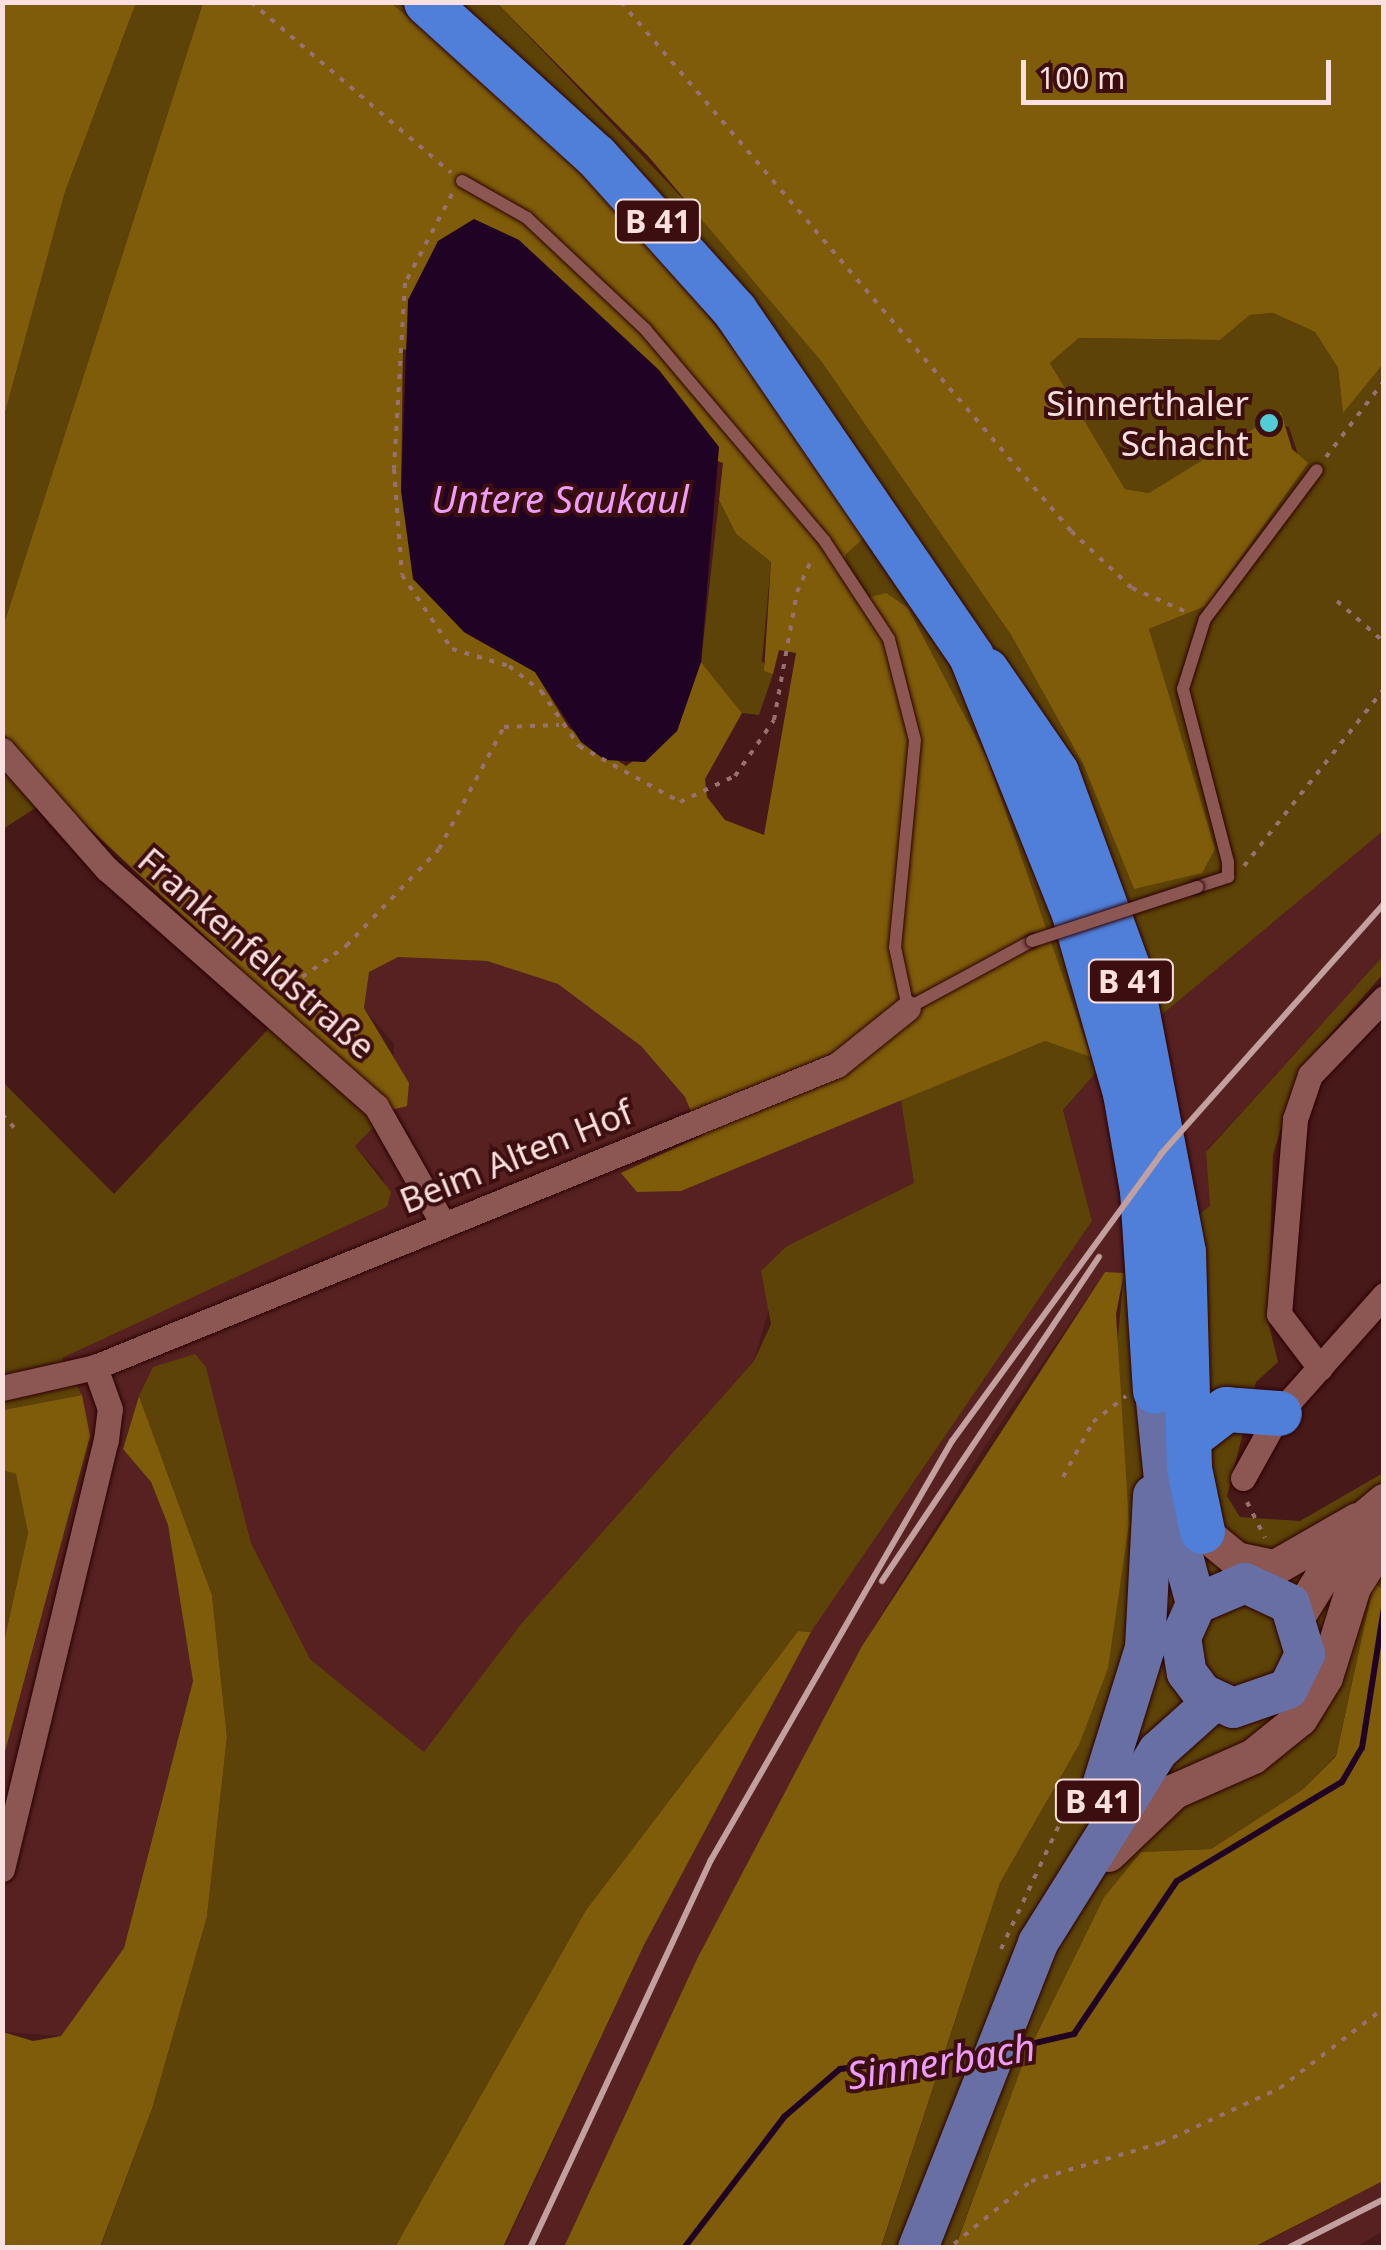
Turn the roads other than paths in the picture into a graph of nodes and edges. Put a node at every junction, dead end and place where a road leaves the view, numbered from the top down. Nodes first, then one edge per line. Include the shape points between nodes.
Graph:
1 (426, 2) edge
2 (462, 181) road end
3 (1318, 470) road end
4 (2, 750) edge
5 (1384, 998) edge
6 (908, 1008) junction
7 (444, 1224) junction
8 (1384, 1294) edge
9 (95, 1366) junction
10 (1320, 1368) junction
11 (1172, 1384) junction
12 (2, 1388) edge
13 (1226, 1409) junction
14 (1279, 1413) junction
15 (1188, 1438) junction
16 (1244, 1478) road end
17 (1377, 1522) edge
18 (1202, 1530) junction
19 (1271, 1596) junction
20 (1196, 1604) junction
21 (1200, 1687) junction
22 (1097, 1802) junction
23 (2, 1869) edge
24 (1065, 1904) junction
25 (1038, 1943) junction
26 (919, 2245) edge

1 - 11 highway, B 41 via 596,156 735,311 971,656 1014,699 1056,772 1129,972 1172,1173
2 - 6 lane via 527,218 645,329 864,592 906,686 915,794 895,946
3 - 6 lane, Beim Alten Hof, bridge via 1205,619 1183,689 1228,877 1032,941
4 - 7 street, Frankenfeldstraße via 107,869 376,1106
5 - 10 street via 1310,1075 1294,1119 1279,1314
6 - 7 street, Beim Alten Hof via 838,1065
7 - 9 street, Beim Alten Hof
8 - 10 street
9 - 12 street, Beim Alten Hof
9 - 23 street via 110,1409 106,1440
10 - 14 street
11 - 13 highway
11 - 15 highway, B 41
11 - 20 main road, B 41 via 1166,1490
11 - 22 main road, B 41 via 1145,1648
13 - 14 highway
13 - 15 highway
14 - 16 street
15 - 18 highway, B 41
17 - 18 main road via 1276,1567 1236,1559
17 - 19 main road via 1322,1578
17 - 24 main road via 1326,1677 1300,1718 1253,1756 1144,1814
18 - 19 main road, B 41 via 1222,1569
19 - 20 main road
19 - 21 main road via 1306,1654 1288,1689 1253,1708
20 - 21 main road via 1181,1637
21 - 22 main road, B 41
21 - 24 main road, B 41
22 - 25 main road, B 41 via 1056,1873
24 - 25 main road, B 41
25 - 26 main road, B 41

